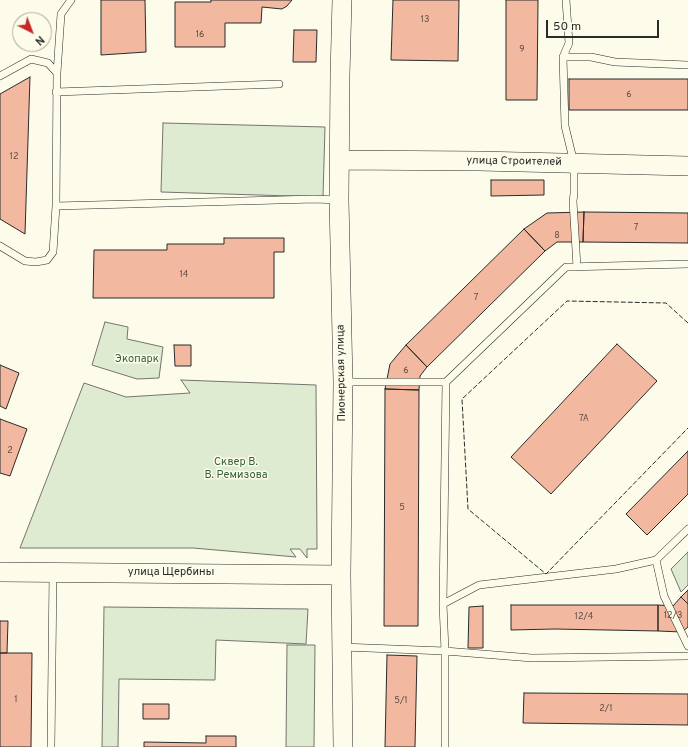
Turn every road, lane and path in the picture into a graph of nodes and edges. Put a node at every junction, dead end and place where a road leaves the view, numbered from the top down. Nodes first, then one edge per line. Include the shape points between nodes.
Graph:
1 (71, 0) edge
2 (342, 0) edge
3 (566, 0) edge
4 (563, 57) junction
5 (688, 64) edge
6 (57, 73) junction
7 (0, 76) edge
8 (279, 84) dead end
9 (56, 92) junction
10 (340, 160) junction
11 (574, 163) junction
12 (688, 166) edge
13 (339, 200) junction
14 (56, 206) junction
15 (0, 246) edge
16 (688, 264) edge
17 (577, 267) junction
18 (343, 382) junction
19 (446, 382) junction
20 (688, 529) edge
21 (656, 560) junction
22 (0, 572) edge
23 (53, 572) junction
24 (341, 575) junction
25 (443, 604) junction
26 (688, 646) edge
27 (342, 647) junction
28 (445, 651) junction
29 (688, 656) edge
30 (51, 747) edge
31 (343, 747) edge
32 (445, 747) edge

1 - 6 lane via 61,14
2 - 10 street, Пионерская улица
3 - 4 lane via 569,43
4 - 5 lane via 591,57 615,62
4 - 11 lane via 565,126
6 - 7 lane via 48,64 31,59
6 - 9 lane
8 - 9 lane
9 - 14 lane
10 - 11 street, улица Строителей
10 - 13 street, Пионерская улица
11 - 12 street, улица Строителей
11 - 17 lane via 573,201
13 - 14 lane
13 - 18 street, Пионерская улица
14 - 15 lane via 53,252 46,260 25,261
16 - 17 lane
17 - 19 lane via 566,267
18 - 19 lane
18 - 24 street, Пионерская улица
19 - 25 lane
20 - 21 lane
21 - 25 lane via 616,569 479,585
21 - 26 lane via 664,596
22 - 23 street, улица Щербины
23 - 24 street, улица Щербины
23 - 30 lane
24 - 27 street, Пионерская улица
25 - 28 lane
27 - 28 lane
27 - 31 street, Пионерская улица
28 - 29 lane via 532,658
28 - 32 lane

